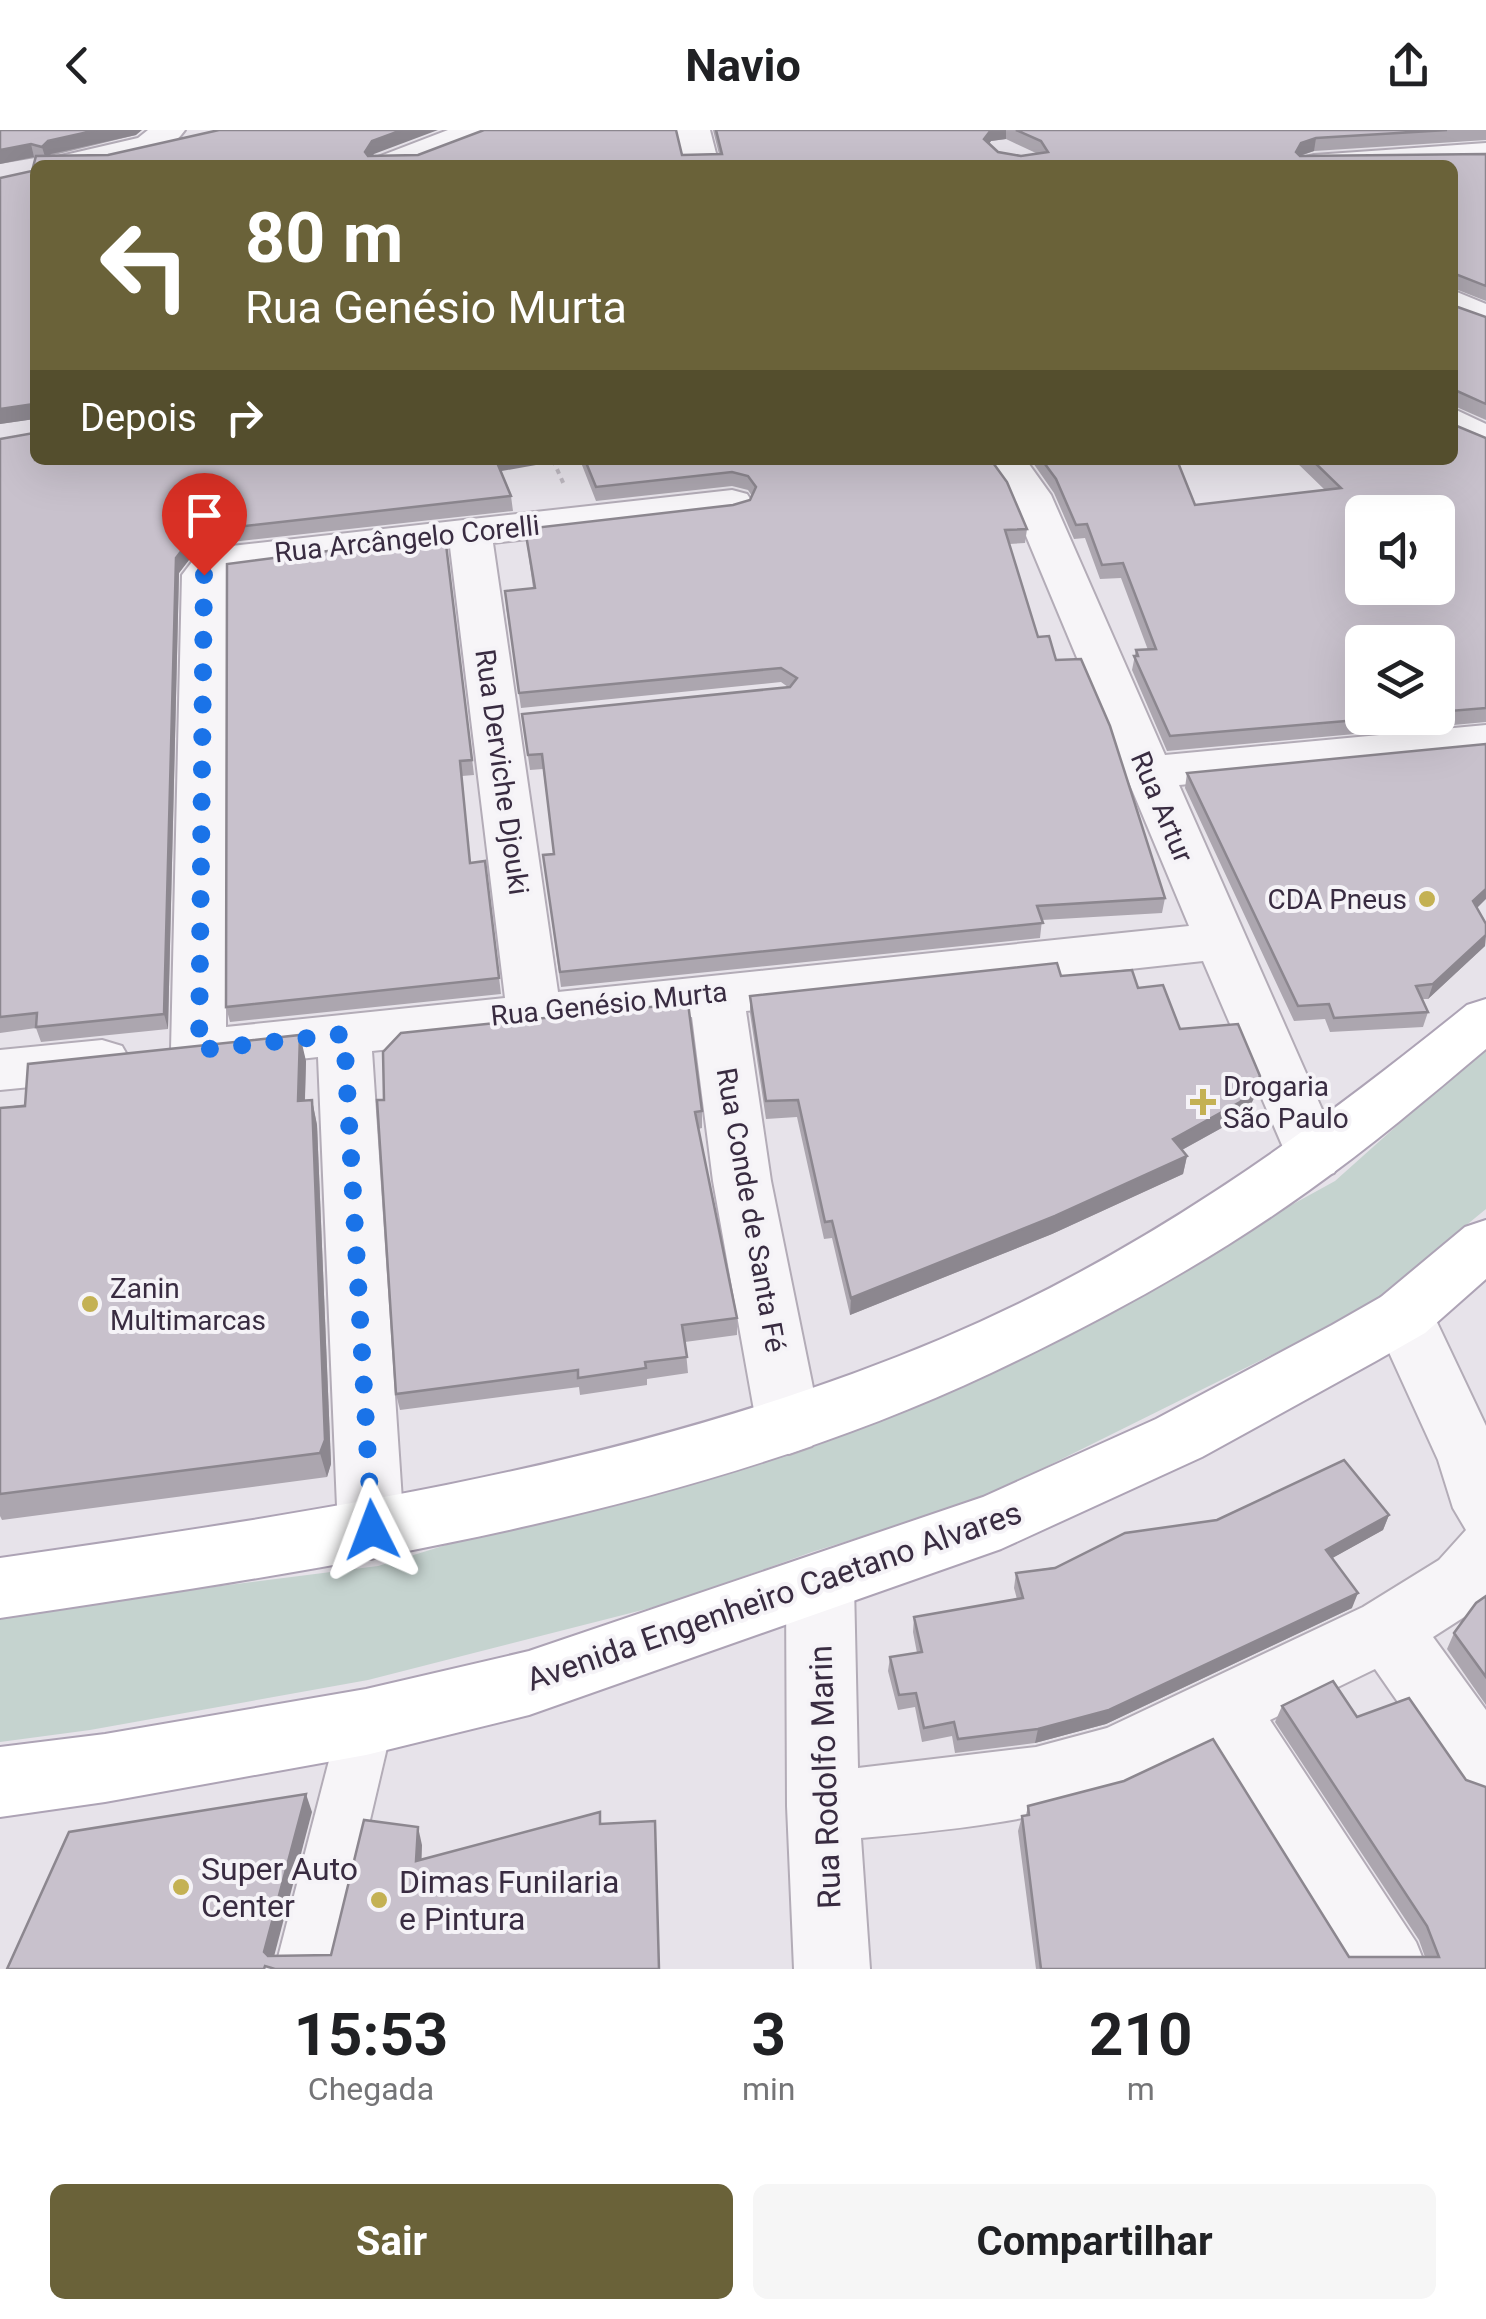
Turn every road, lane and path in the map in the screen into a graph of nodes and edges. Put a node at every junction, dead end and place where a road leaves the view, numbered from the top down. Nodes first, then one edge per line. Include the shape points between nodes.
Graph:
1 (478, 130) edge
2 (693, 130) edge
3 (164, 145) edge
4 (1486, 153) edge
5 (89, 160) edge
6 (399, 160) edge
7 (701, 160) edge
8 (1386, 160) edge
9 (1458, 304) edge
10 (1486, 319) edge
11 (1458, 323) edge
12 (1458, 424) edge
13 (1486, 441) edge
14 (1009, 465) edge
15 (732, 503) edge
16 (470, 532) junction
17 (1486, 740) edge
18 (1146, 772) junction
19 (1219, 941) junction
20 (716, 992) junction
21 (534, 1012) junction
22 (1486, 1018) edge
23 (344, 1034) junction
24 (199, 1050) junction
25 (0, 1070) edge
26 (1314, 1157) junction
27 (1486, 1244) edge
28 (1403, 1315) junction
29 (789, 1427) junction
30 (1486, 1508) edge
31 (372, 1530) junction
32 (1486, 1552) edge
33 (820, 1585) junction
34 (0, 1588) edge
35 (1387, 1629) junction
36 (1224, 1710) junction
37 (366, 1722) junction
38 (1486, 1769) edge
39 (0, 1782) edge
40 (823, 1806) junction
41 (305, 1969) edge
42 (832, 1969) edge
43 (1389, 1969) edge

1 - 6 street
2 - 7 street
3 - 5 street
4 - 8 street
9 - 10 street
10 - 11 street
12 - 13 street
14 - 18 street, Rua Artur via 1030,494
15 - 16 street, Rua Arcângelo Corelli
16 - 21 street, Rua Derviche Djouki
16 - 24 street, Rua Arcângelo Corelli via 222,560 204,575
17 - 18 street
18 - 19 street, Rua Artur
19 - 20 street, Rua Genésio Murta
19 - 26 street, Rua Artur
20 - 21 street, Rua Genésio Murta
20 - 29 street, Rua Conde de Santa Fé via 742,1181
21 - 23 street, Rua Genésio Murta
22 - 26 main road
23 - 24 street, Rua Genésio Murta
23 - 31 street
24 - 25 street, Rua Genésio Murta
26 - 29 main road via 1093,1294 987,1346
27 - 28 main road, Avenida Engenheiro Caetano Alvares
28 - 30 street
28 - 33 main road, Avenida Engenheiro Caetano Alvares via 1179,1438 1001,1520
29 - 31 main road via 636,1471
31 - 34 main road
32 - 35 street via 1463,1581
33 - 37 main road, Avenida Engenheiro Caetano Alvares via 529,1683
33 - 40 street, Rua Rodolfo Marin
35 - 36 street
35 - 38 street
36 - 40 street via 1117,1759 1036,1782
36 - 43 street
37 - 39 main road, Avenida Engenheiro Caetano Alvares
37 - 41 street
40 - 42 street, Rua Rodolfo Marin

